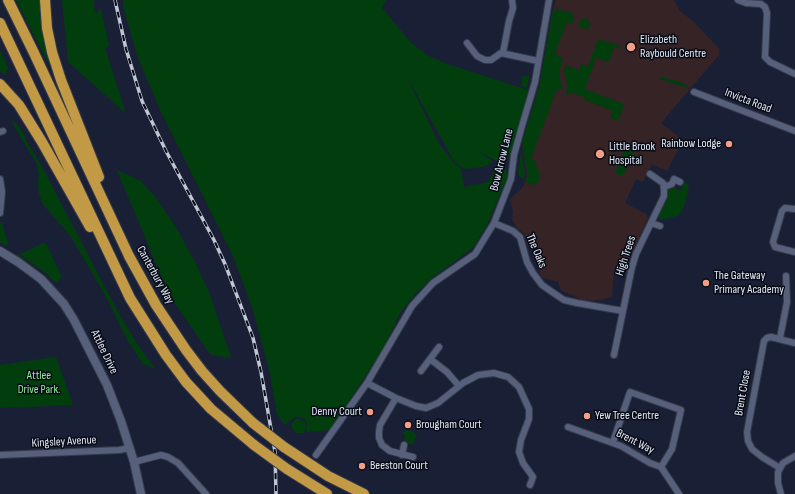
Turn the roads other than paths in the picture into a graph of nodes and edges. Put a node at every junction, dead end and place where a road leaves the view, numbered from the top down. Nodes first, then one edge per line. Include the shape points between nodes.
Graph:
1 (8, 0) edge
2 (45, 0) edge
3 (512, 0) edge
4 (549, 0) edge
5 (738, 0) edge
6 (762, 2) edge
7 (0, 23) edge
8 (467, 43) dead end
9 (503, 53) junction
10 (538, 61) junction
11 (795, 74) edge
12 (0, 84) edge
13 (694, 92) dead end
14 (795, 131) edge
15 (650, 174) dead end
16 (0, 179) edge
17 (680, 182) dead end
18 (664, 187) junction
19 (795, 209) edge
20 (0, 213) edge
21 (651, 222) junction
22 (494, 223) junction
23 (660, 226) dead end
24 (0, 251) edge
25 (795, 252) edge
26 (129, 256) junction
27 (786, 276) dead end
28 (794, 283) dead end
29 (786, 284) junction
30 (130, 298) junction
31 (623, 311) junction
32 (780, 338) junction
33 (795, 343) edge
34 (439, 348) dead end
35 (614, 355) dead end
36 (430, 359) junction
37 (422, 370) dead end
38 (367, 383) junction
39 (459, 386) junction
40 (396, 398) junction
41 (568, 427) dead end
42 (613, 442) junction
43 (404, 444) dead end
44 (130, 448) junction
45 (0, 455) edge
46 (316, 455) dead end
47 (402, 455) junction
48 (795, 456) edge
49 (411, 457) dead end
50 (134, 462) junction
51 (661, 467) junction
52 (780, 468) junction
53 (530, 485) dead end
54 (141, 494) edge
55 (206, 494) edge
56 (327, 494) edge
57 (364, 494) edge
58 (679, 494) edge
59 (781, 494) edge

1 - 26 highway, Canterbury Way
2 - 26 highway via 52,52
3 - 9 street via 513,8
4 - 10 street, Bow Arrow Lane
5 - 6 street via 746,3
6 - 11 street via 767,10 766,58
7 - 30 highway
8 - 9 street via 477,56 485,60
9 - 10 street
10 - 22 street, Bow Arrow Lane via 514,156 511,179
12 - 30 highway via 19,105 42,142
13 - 14 street, Invicta Road
15 - 18 street via 660,180
16 - 20 street
17 - 18 street via 674,179 672,184
18 - 21 street, High Trees via 664,196
19 - 25 street via 784,208 782,211 773,242 775,247
21 - 23 street
21 - 31 street, High Trees via 636,254
22 - 31 street, The Oaks via 514,231 520,237 530,269 552,292 568,301
22 - 38 street, Bow Arrow Lane via 475,254 433,283 412,306
24 - 44 street, Attlee Drive via 42,279 69,311 106,385
26 - 57 highway, Canterbury Way, bridge via 156,305 186,350 220,391 253,423 284,447 328,476
27 - 29 street
28 - 29 street
29 - 32 street via 787,302
30 - 56 highway, bridge via 166,355 211,409 254,445
31 - 35 street, High Trees
32 - 33 street
32 - 52 street, Brent Close via 769,337 763,343 747,435 748,443 755,451
34 - 36 street
36 - 37 street
36 - 39 street via 447,372
38 - 40 street
38 - 46 street, Bow Arrow Lane
39 - 40 street via 429,407 420,407
39 - 53 street via 478,375 492,373 506,376 520,387 530,414 519,454 533,477
40 - 47 street via 380,425 378,435 385,448
41 - 42 street, Brent Way
42 - 51 street, Brent Way
42 - 51 street via 630,392 681,410 672,449
43 - 47 street
44 - 45 street, Kingsley Avenue
44 - 50 street, Attlee Drive
47 - 49 street
48 - 52 street via 784,462
50 - 54 street, Attlee Drive
50 - 55 street via 161,455 168,457 178,463
51 - 58 street, Brent Way
52 - 59 street via 778,481

